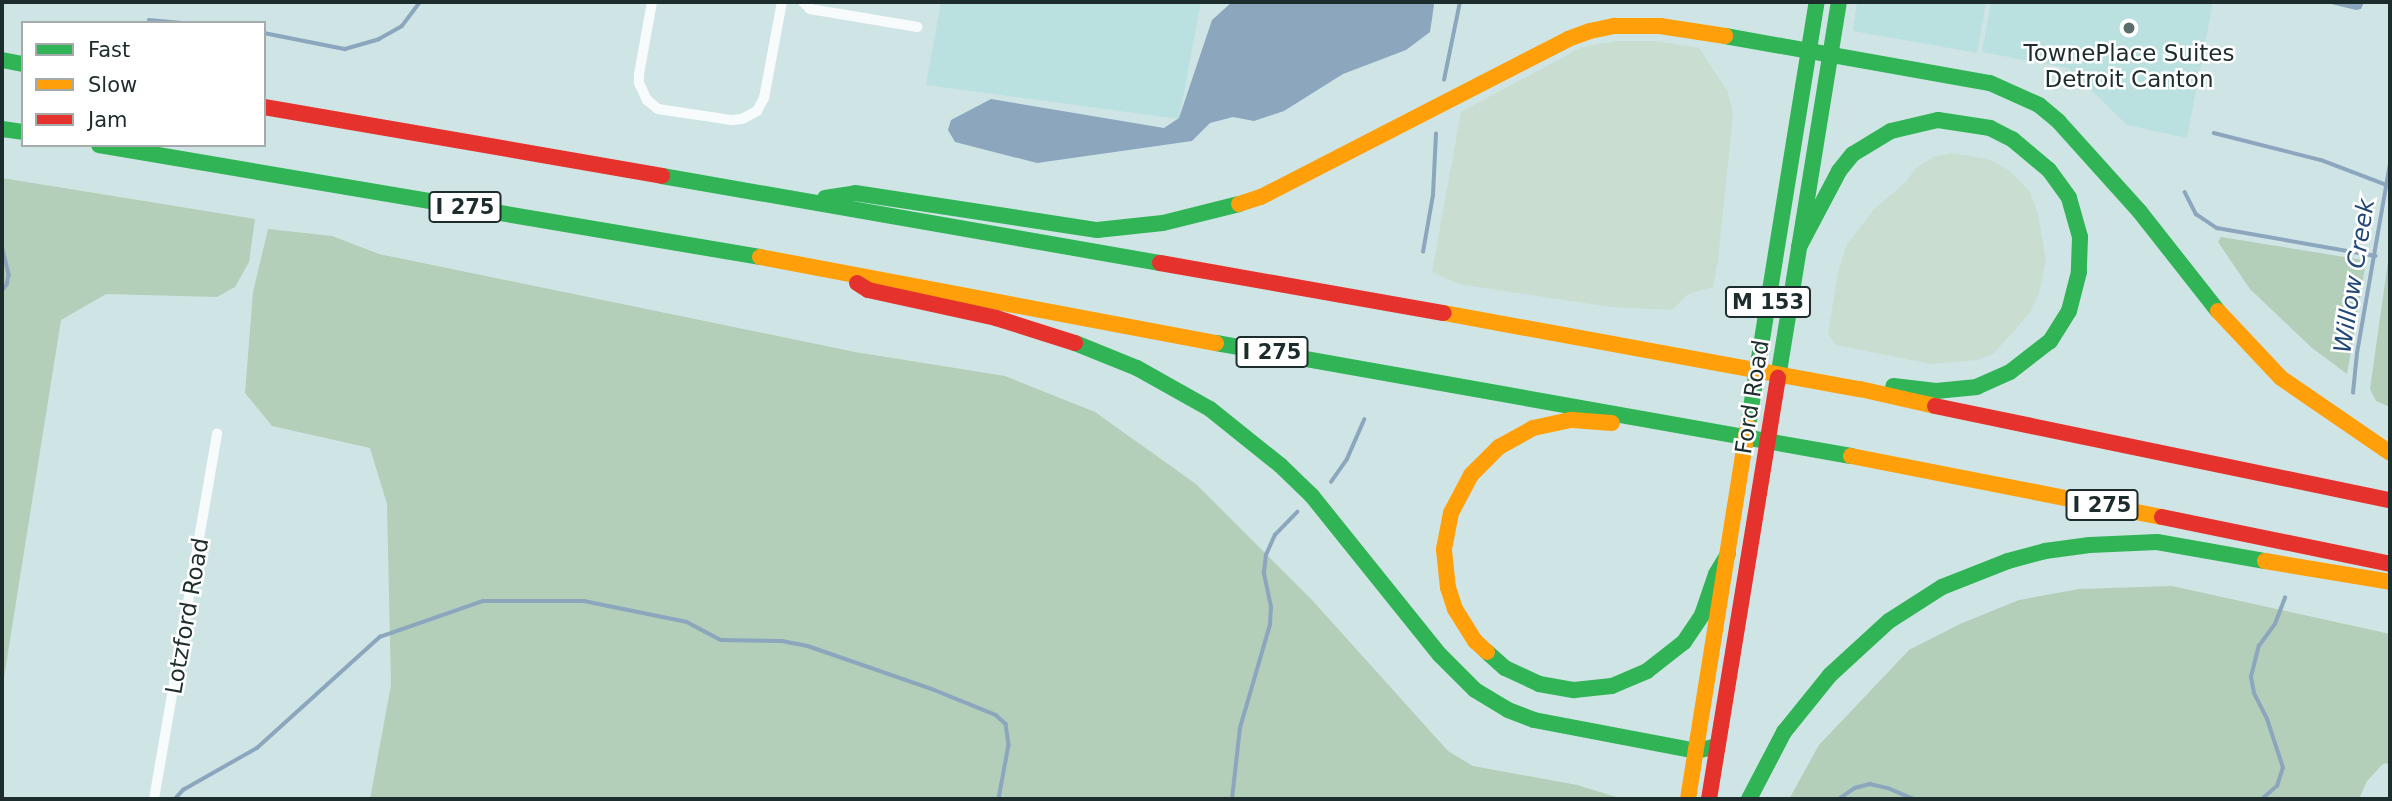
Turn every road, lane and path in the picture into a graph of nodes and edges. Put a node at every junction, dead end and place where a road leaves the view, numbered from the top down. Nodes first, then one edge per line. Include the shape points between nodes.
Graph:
1 (652, 2) edge
2 (782, 2) edge
3 (803, 2) edge
4 (1817, 2) edge
5 (1839, 2) edge
6 (917, 27) dead end
7 (1809, 51) junction
8 (1831, 55) junction
9 (2, 60) edge
10 (21, 64) edge
11 (266, 107) edge
12 (2, 129) edge
13 (21, 132) edge
14 (111, 147) edge
15 (810, 201) junction
16 (1799, 247) junction
17 (831, 269) junction
18 (1860, 389) junction
19 (1692, 426) junction
20 (217, 433) dead end
21 (2390, 453) edge
22 (2390, 500) edge
23 (1728, 554) junction
24 (2390, 564) edge
25 (2390, 582) edge
26 (1717, 746) junction
27 (1696, 751) junction
28 (154, 799) edge
29 (1688, 799) edge
30 (1709, 799) edge
31 (1749, 799) edge

1 - 2 street via 639,74 647,100 658,108 732,120 757,111 764,98
3 - 6 street via 810,9
4 - 7 main road, Ford Road / M 153
5 - 8 main road, Ford Road / M 153
7 - 8 main road
7 - 15 main road via 1660,26 1614,26 1590,32 1568,39 1261,197 1163,223 1097,230 855,193
7 - 23 main road, Ford Road / M 153
8 - 16 main road, Ford Road / M 153
8 - 21 main road via 1990,83 2039,105 2140,212 2254,352 2329,414
9 - 10 main road
11 - 15 main road
12 - 13 main road
14 - 17 main road, I 275
15 - 18 main road
16 - 18 main road via 1839,171 1853,154 1891,131 1938,120 1990,128 2012,139 2049,170 2069,198 2080,237 2077,286 2060,327 2037,354 1977,387
16 - 26 main road, Ford Road / M 153
17 - 19 main road, I 275 via 1088,321
17 - 27 main road via 868,290 996,318 1083,345 1173,386 1280,465 1334,522 1440,655 1487,699 1534,720
18 - 22 main road
19 - 23 main road via 1666,431 1572,420 1533,428 1499,447 1471,475 1451,513 1444,549 1448,588 1458,616 1475,641 1505,668 1556,688 1595,689 1639,675 1684,642 1702,615
19 - 24 main road, I 275
20 - 28 street, Lotzford Road
23 - 27 main road, Ford Road / M 153
25 - 31 main road via 2157,542 2090,545 2008,561 1942,587 1860,645 1784,732
26 - 27 main road
26 - 30 main road, Ford Road / M 153
27 - 29 main road, Ford Road / M 153

